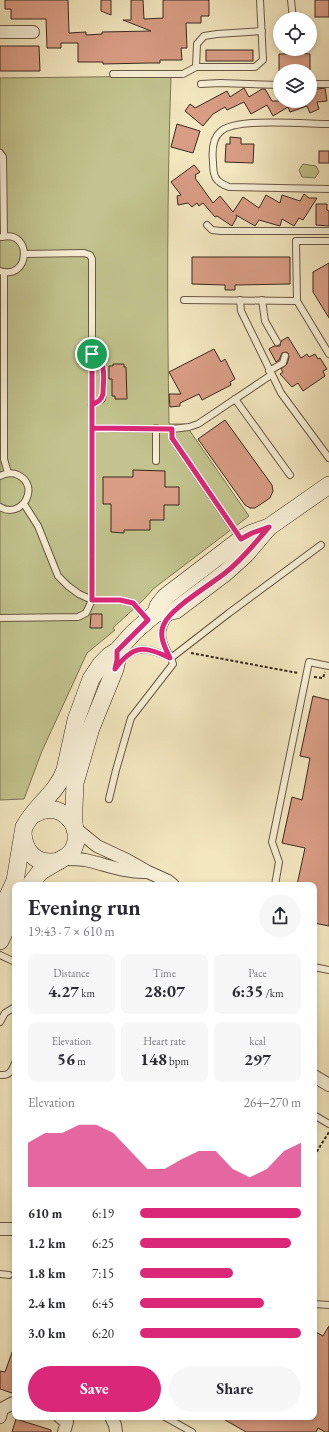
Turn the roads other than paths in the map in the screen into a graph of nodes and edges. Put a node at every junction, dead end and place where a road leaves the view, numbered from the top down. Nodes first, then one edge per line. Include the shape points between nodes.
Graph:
1 (260, 0) edge
2 (292, 0) edge
3 (293, 12) edge
4 (0, 32) edge
5 (33, 32) dead end
6 (262, 32) junction
7 (196, 67) junction
8 (113, 74) dead end
9 (201, 84) dead end
10 (317, 84) edge
11 (329, 84) edge
12 (273, 85) edge
13 (329, 124) edge
14 (0, 154) edge
15 (329, 189) edge
16 (207, 225) dead end
17 (329, 231) edge
18 (2, 237) edge
19 (329, 241) edge
20 (25, 254) junction
21 (2, 271) edge
22 (184, 300) dead end
23 (240, 300) junction
24 (262, 300) junction
25 (297, 301) junction
26 (277, 342) dead end
27 (92, 354) junction
28 (329, 354) edge
29 (285, 356) dead end
30 (270, 373) junction
31 (235, 399) junction
32 (92, 405) junction
33 (92, 428) junction
34 (156, 428) junction
35 (172, 429) junction
36 (329, 458) edge
37 (156, 461) dead end
38 (8, 473) junction
39 (290, 475) dead end
40 (0, 476) edge
41 (329, 485) edge
42 (24, 504) junction
43 (0, 506) edge
44 (269, 527) junction
45 (241, 539) junction
46 (321, 544) dead end
47 (92, 600) junction
48 (176, 610) junction
49 (152, 617) junction
50 (0, 618) edge
51 (117, 651) junction
52 (170, 658) junction
53 (329, 666) edge
54 (115, 669) junction
55 (109, 799) dead end
56 (33, 815) junction
57 (75, 827) junction
58 (23, 835) junction
59 (61, 860) junction
60 (148, 872) junction
61 (15, 882) edge
62 (32, 882) edge
63 (169, 882) edge
64 (276, 882) edge
65 (12, 887) edge
66 (0, 913) edge
67 (12, 916) edge
68 (0, 941) edge
69 (0, 956) edge
70 (12, 961) edge
71 (317, 968) edge
72 (329, 970) edge
73 (12, 1009) edge
74 (0, 1022) edge
75 (12, 1070) edge
76 (0, 1075) edge
77 (317, 1078) edge
78 (329, 1085) edge
79 (317, 1117) edge
80 (329, 1124) edge
81 (0, 1229) edge
82 (12, 1229) edge
83 (0, 1274) edge
84 (9, 1275) dead end
85 (317, 1304) edge
86 (329, 1305) edge
87 (12, 1404) edge
88 (0, 1417) edge
89 (64, 1420) edge
90 (112, 1420) edge
91 (170, 1420) edge
92 (64, 1432) edge
93 (116, 1432) edge
94 (192, 1432) edge

1 - 6 lane
2 - 3 lane
4 - 5 street
6 - 7 lane via 204,36 197,44
6 - 7 lane via 263,60 255,67
7 - 8 lane via 184,74
9 - 12 lane
10 - 11 lane
13 - 15 lane via 245,123 226,127 216,137 212,152 215,178 225,186
14 - 18 lane via 3,157
16 - 17 lane via 212,230 221,231
18 - 20 lane via 12,237 20,242
19 - 25 lane via 296,241
20 - 21 lane via 14,271
20 - 27 lane via 90,255
21 - 38 lane via 4,458
22 - 23 lane
23 - 24 lane
23 - 30 lane via 240,311
24 - 25 lane
24 - 26 lane via 265,321
25 - 28 lane
27 - 32 lane
27 - 32 lane via 98,357 104,366 102,399
29 - 30 lane via 283,363
30 - 31 lane
30 - 36 lane via 281,393
31 - 35 lane via 198,424
31 - 39 lane
32 - 33 lane
33 - 34 lane
33 - 47 lane
34 - 35 lane
34 - 37 lane
35 - 45 lane via 172,438
38 - 40 lane
38 - 42 lane via 21,477 26,483 28,496
41 - 44 main road
42 - 43 lane via 8,510
42 - 47 lane via 38,526 58,576 79,594
44 - 45 main road
44 - 48 main road via 246,554
45 - 49 main road via 164,597
46 - 52 lane
47 - 49 lane via 120,600 133,603
47 - 50 lane via 86,613 78,617
48 - 49 main road
48 - 52 lane via 164,623 161,631
49 - 51 main road
51 - 54 main road
51 - 56 main road via 108,656 91,679 76,720 66,770 57,786
52 - 54 lane via 154,650 133,651 124,657
52 - 55 lane via 173,664 131,718
53 - 64 lane via 309,662 272,842 279,862
54 - 57 main road via 96,714 79,768 74,795
56 - 57 main road via 48,809 56,810 70,818
56 - 58 main road via 24,827
57 - 59 main road via 76,842 73,850
57 - 60 street via 97,846
58 - 59 main road via 24,843 34,857 42,861
58 - 61 main road
59 - 60 street via 85,860 130,871
59 - 62 main road via 40,872
60 - 63 street
65 - 66 main road
67 - 68 main road
69 - 70 lane
71 - 72 lane
73 - 74 lane via 5,1013
75 - 76 lane via 5,1076
77 - 78 street
79 - 80 lane
81 - 82 street
83 - 84 lane
85 - 86 lane
87 - 88 street via 2,1410
89 - 92 street via 67,1422
90 - 93 street
91 - 94 lane

